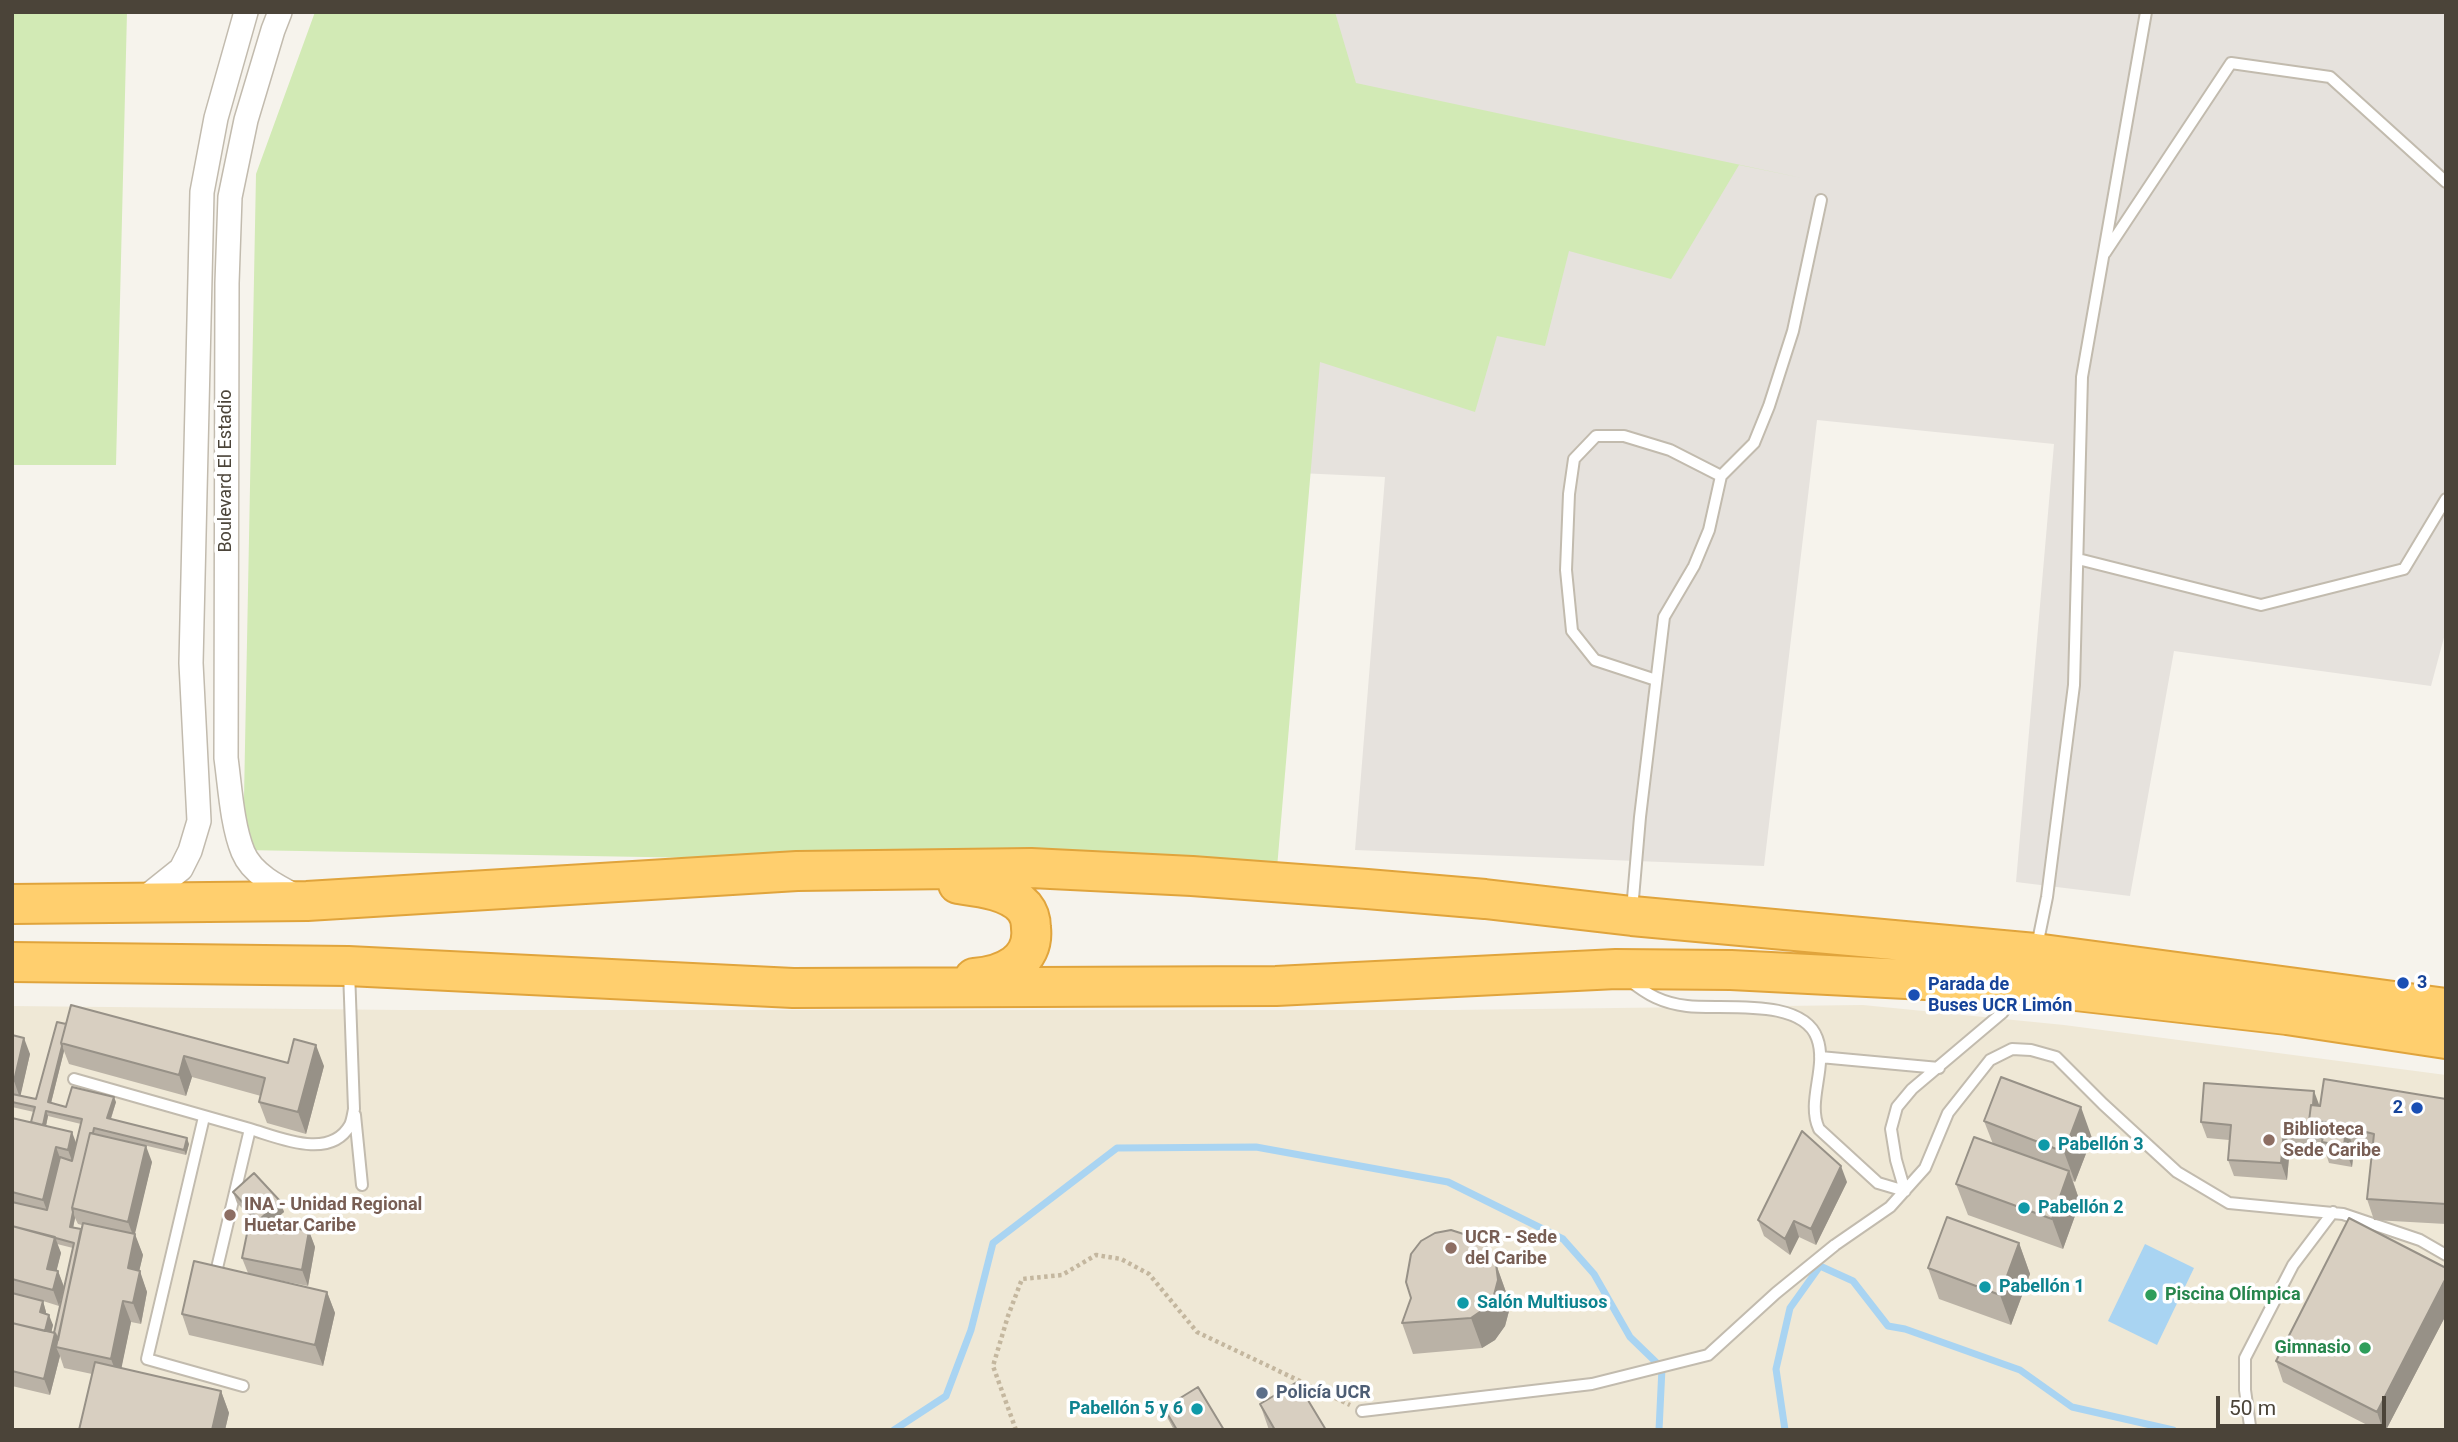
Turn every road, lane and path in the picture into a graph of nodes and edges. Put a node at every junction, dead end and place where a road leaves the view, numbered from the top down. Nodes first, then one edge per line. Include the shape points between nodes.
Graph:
1 (246, 12) edge
2 (280, 12) edge
3 (2146, 12) edge
4 (2446, 182) edge
5 (1821, 200) dead end
6 (2103, 256) junction
7 (1721, 476) junction
8 (2446, 499) edge
9 (2078, 559) junction
10 (1656, 680) junction
11 (797, 871) junction
12 (307, 901) junction
13 (139, 903) junction
14 (12, 904) edge
15 (1632, 916) junction
16 (12, 962) edge
17 (348, 966) junction
18 (1616, 969) junction
19 (2029, 969) junction
20 (793, 988) junction
21 (2446, 1008) edge
22 (2446, 1039) edge
23 (1820, 1057) junction
24 (1939, 1068) junction
25 (74, 1079) dead end
26 (355, 1109) junction
27 (204, 1117) junction
28 (250, 1129) junction
29 (362, 1185) dead end
30 (1905, 1191) junction
31 (2333, 1212) junction
32 (2446, 1255) edge
33 (217, 1268) edge
34 (243, 1386) dead end
35 (1362, 1410) joint
36 (1016, 1430) edge
37 (2248, 1430) edge

1 - 13 street, Boulevard El Estadio via 216,118 202,192 191,663 199,821 181,869
2 - 12 street, Boulevard El Estadio via 246,121 230,197 226,758 243,853 261,875
3 - 6 lane
4 - 6 lane via 2330,78 2231,63
5 - 7 lane via 1793,331 1769,406 1754,443
6 - 9 lane via 2082,377
7 - 10 lane via 1704,542 1664,617
7 - 10 lane via 1670,450 1624,436 1595,436 1574,459 1566,569 1572,631 1595,660
8 - 9 lane via 2404,569 2261,605
9 - 19 lane via 2074,685 2047,897
10 - 15 lane
11 - 12 highway
11 - 15 highway via 1031,869 1192,876 1472,897
11 - 20 highway via 987,888 1024,907 1033,939 1017,965 1002,973
12 - 13 highway
13 - 14 highway
15 - 19 highway
16 - 17 highway
17 - 20 highway
17 - 26 lane
18 - 19 highway
18 - 20 highway via 1276,986
18 - 23 lane via 1649,996 1685,1006 1773,1009 1804,1020 1817,1037
19 - 21 highway
19 - 22 highway
19 - 24 lane via 2002,1013
23 - 24 lane
23 - 30 lane via 1815,1118 1819,1129 1878,1183
24 - 30 lane via 1897,1107 1891,1129
25 - 27 lane
26 - 28 lane via 338,1138 320,1145
26 - 29 lane
27 - 28 lane
27 - 34 lane via 147,1359
28 - 33 lane
30 - 31 lane via 1925,1168 1948,1113 1990,1060 2012,1049 2056,1057 2177,1172 2229,1203
30 - 35 lane via 1776,1293 1708,1355 1592,1384
31 - 32 lane via 2420,1240
31 - 37 lane via 2293,1265 2245,1358
35 - 36 path via 1197,1332 1149,1274 1121,1259 1096,1255 1062,1275 1021,1279 993,1366

